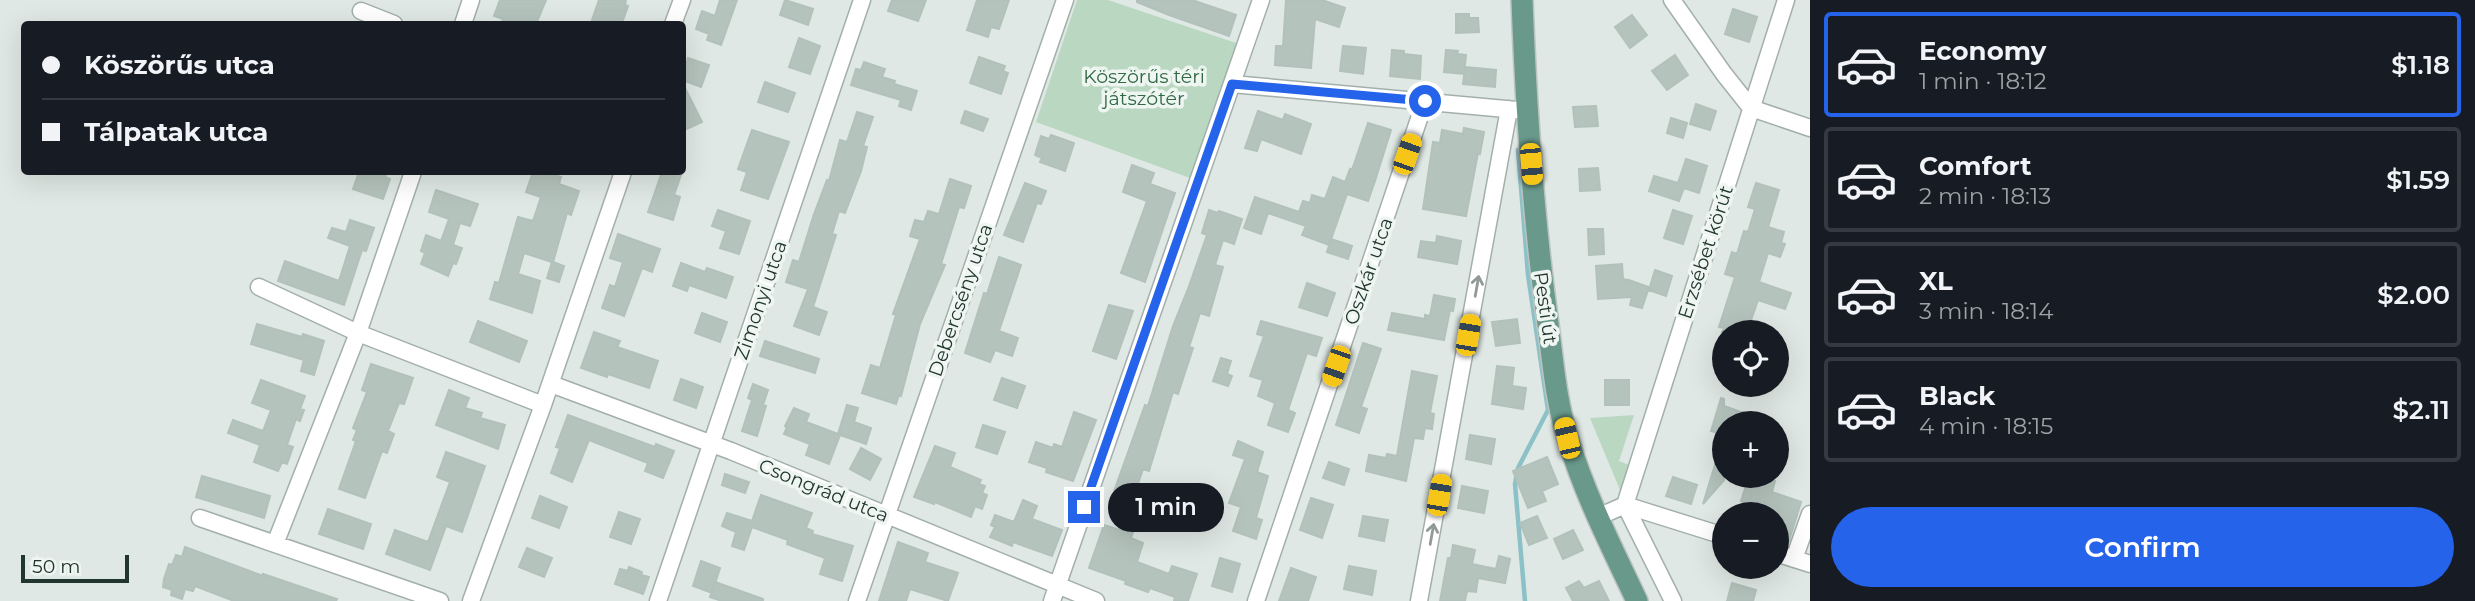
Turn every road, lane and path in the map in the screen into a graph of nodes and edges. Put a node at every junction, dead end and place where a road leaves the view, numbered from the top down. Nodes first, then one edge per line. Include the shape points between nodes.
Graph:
1 (471, 0) edge
2 (682, 0) edge
3 (862, 0) edge
4 (1065, 0) edge
5 (1261, 0) edge
6 (1522, 0) edge
7 (1672, 0) edge
8 (1786, 0) edge
9 (361, 11) dead end
10 (386, 21) edge
11 (464, 21) edge
12 (674, 21) edge
13 (1232, 84) junction
14 (1425, 101) junction
15 (1751, 108) junction
16 (1518, 110) junction
17 (1810, 128) edge
18 (412, 175) edge
19 (622, 175) edge
20 (258, 288) dead end
21 (358, 333) junction
22 (551, 384) junction
23 (543, 405) junction
24 (711, 444) junction
25 (1625, 505) junction
26 (886, 514) junction
27 (1810, 514) edge
28 (1598, 517) junction
29 (200, 518) dead end
30 (1712, 532) edge
31 (275, 544) junction
32 (1789, 557) edge
33 (1794, 559) junction
34 (1810, 564) edge
35 (1055, 593) edge
36 (439, 601) edge
37 (471, 601) edge
38 (658, 601) edge
39 (857, 601) edge
40 (1096, 601) edge
41 (1256, 601) edge
42 (1419, 601) edge
43 (1637, 601) edge
44 (1673, 601) edge

1 - 11 street
2 - 12 street
3 - 24 street, Zimonyi utca
4 - 26 street, Debercsény utca
5 - 13 street
6 - 16 main road, Pesti út
7 - 15 street
8 - 15 street, Erzsébet körút
9 - 10 street
13 - 14 street
13 - 35 street
14 - 16 street
14 - 41 street, Oszkár utca
15 - 17 street
15 - 25 street, Erzsébet körút
16 - 28 main road, Pesti út via 1559,404 1567,438
42 -> 16 street
18 - 21 street
19 - 22 street
20 - 21 street
21 - 23 street
21 - 31 street
22 - 23 street
22 - 24 street, Csongrád utca
23 - 37 street
24 - 26 street, Csongrád utca
24 - 38 street, Zimonyi utca
25 - 28 street
25 - 30 street
25 - 44 street
26 - 35 street, Csongrád utca
26 - 39 street, Debercsény utca
27 - 33 street
28 - 43 main road, Pesti út
29 - 31 street
31 - 36 street
32 - 33 street
33 - 34 street
35 - 40 street, Csongrád utca

